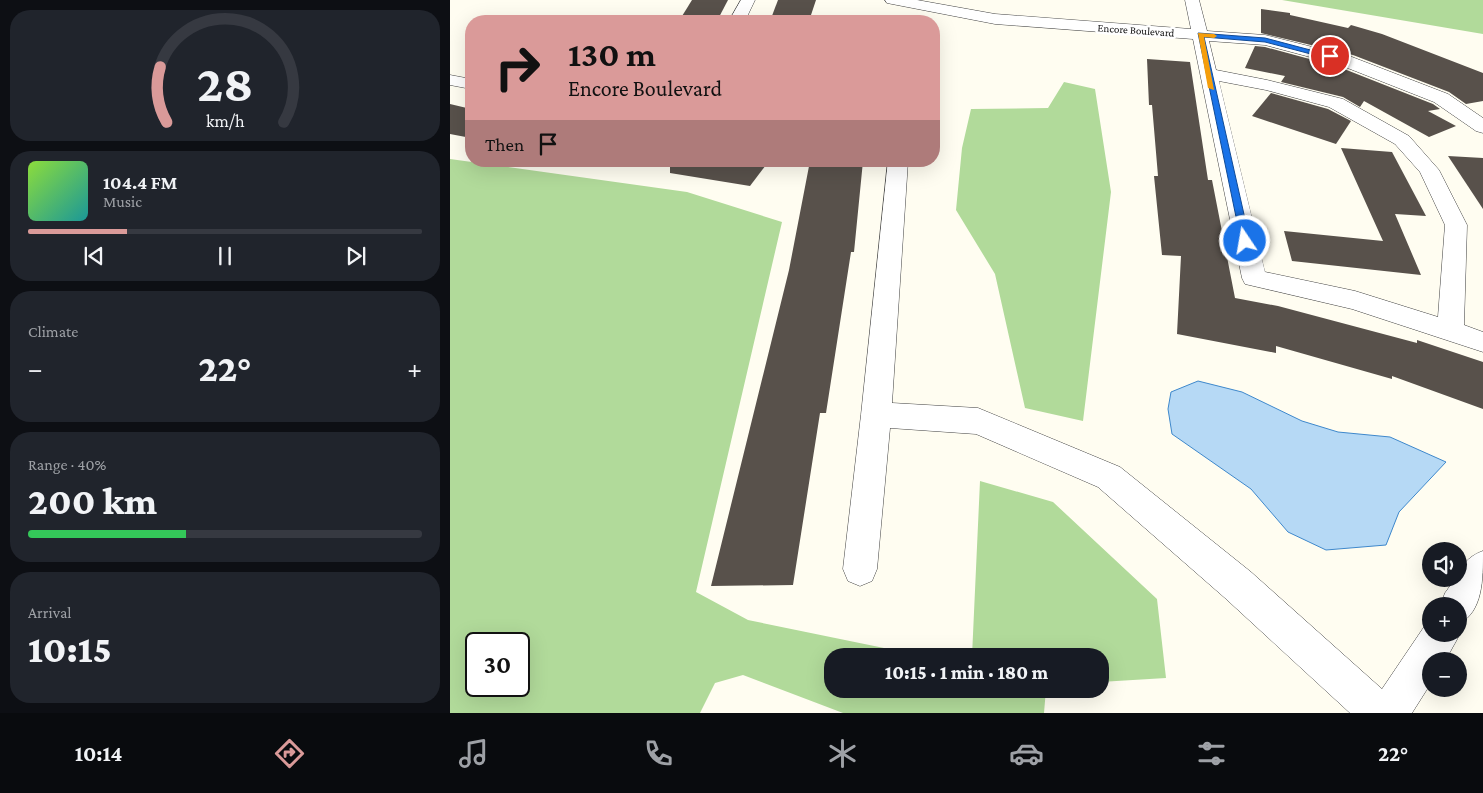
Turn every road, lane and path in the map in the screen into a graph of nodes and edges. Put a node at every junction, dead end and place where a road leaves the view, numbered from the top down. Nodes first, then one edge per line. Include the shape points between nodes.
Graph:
1 (748, 0) edge
2 (892, 0) edge
3 (1192, 0) edge
4 (740, 15) edge
5 (1200, 35) junction
6 (1209, 74) junction
7 (450, 80) edge
8 (465, 83) edge
9 (1483, 127) edge
10 (897, 167) edge
11 (1450, 331) junction
12 (1483, 342) edge
13 (876, 414) junction
14 (1483, 568) edge
15 (860, 569) dead end
16 (1464, 597) edge
17 (1435, 642) edge
18 (1379, 713) edge
19 (1389, 713) edge

1 - 4 street
2 - 5 street, Encore Boulevard via 996,19
3 - 5 street
5 - 6 street
5 - 9 street, Encore Boulevard via 1265,40 1346,60 1441,98
6 - 11 street via 1254,278 1355,300
6 - 11 street via 1336,103 1402,140 1429,170 1456,225
7 - 8 street
10 - 13 street
11 - 12 street
13 - 15 street
13 - 18 street via 978,421 1109,477 1238,585
14 - 16 street
17 - 19 street

